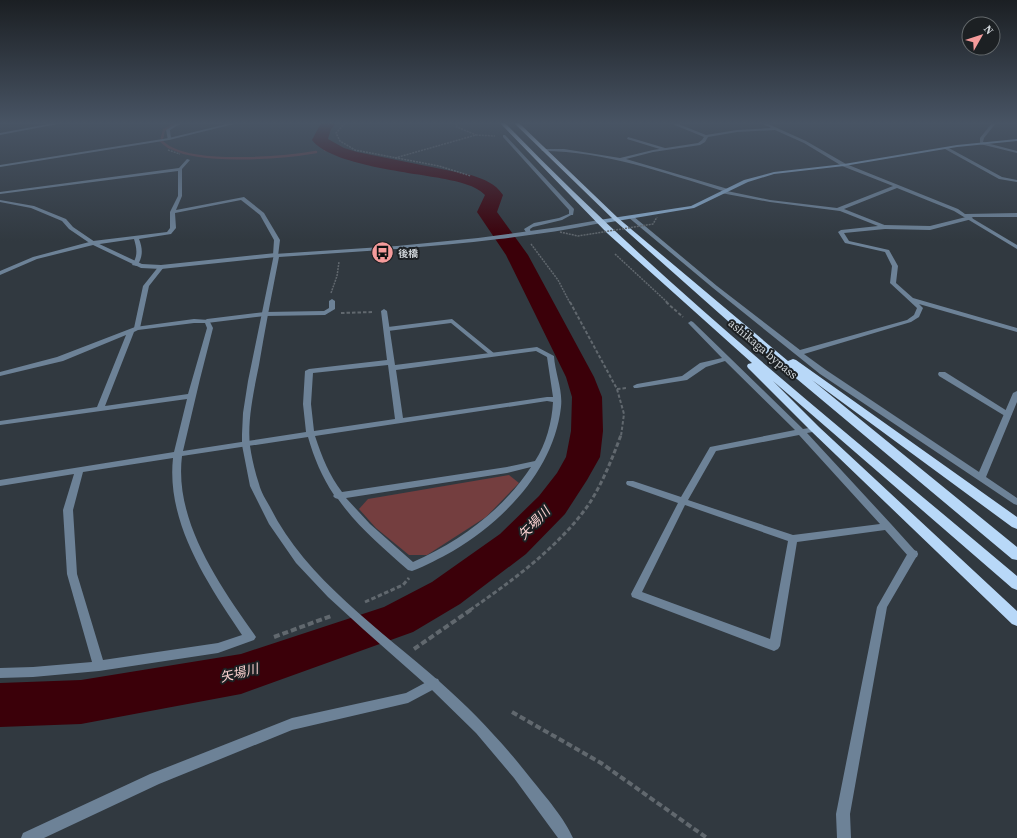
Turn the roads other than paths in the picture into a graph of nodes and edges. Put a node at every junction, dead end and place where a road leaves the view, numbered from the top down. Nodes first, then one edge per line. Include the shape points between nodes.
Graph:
1 (24, 162) edge
2 (186, 162) edge
3 (528, 162) edge
4 (539, 162) edge
5 (556, 162) edge
6 (629, 162) edge
7 (839, 162) edge
8 (861, 162) edge
9 (972, 162) edge
10 (844, 165) junction
11 (0, 166) edge
12 (180, 169) junction
13 (1017, 181) edge
14 (898, 186) junction
15 (725, 191) junction
16 (0, 193) edge
17 (0, 201) edge
18 (839, 209) junction
19 (172, 212) junction
20 (1017, 215) edge
21 (631, 217) junction
22 (967, 217) junction
23 (616, 219) junction
24 (599, 222) junction
25 (885, 227) junction
26 (529, 233) junction
27 (137, 238) junction
28 (93, 243) junction
29 (1017, 247) edge
30 (276, 255) junction
31 (135, 265) junction
32 (161, 267) junction
33 (0, 273) edge
34 (911, 300) junction
35 (332, 302) road end
36 (384, 311) road end
37 (265, 314) junction
38 (703, 316) junction
39 (732, 320) junction
40 (207, 321) junction
41 (691, 323) road end
42 (388, 329) junction
43 (134, 330) junction
44 (1017, 330) edge
45 (798, 352) junction
46 (493, 355) junction
47 (725, 359) junction
48 (392, 365) junction
49 (0, 374) edge
50 (942, 374) dead end
51 (637, 386) dead end
52 (1017, 393) edge
53 (191, 396) junction
54 (558, 400) junction
55 (100, 409) junction
56 (1008, 414) junction
57 (399, 420) junction
58 (0, 423) edge
59 (816, 429) junction
60 (801, 432) junction
61 (311, 434) junction
62 (246, 444) junction
63 (179, 454) junction
64 (538, 463) junction
65 (79, 472) junction
66 (981, 477) junction
67 (0, 483) edge
68 (630, 483) dead end
69 (338, 496) junction
70 (683, 502) junction
71 (1017, 502) edge
72 (1017, 524) edge
73 (888, 526) junction
74 (793, 539) junction
75 (1017, 555) edge
76 (1017, 584) edge
77 (1017, 620) edge
78 (99, 666) junction
79 (0, 672) edge
80 (434, 683) junction
81 (28, 838) edge
82 (566, 838) edge
83 (844, 838) edge

1 - 11 street
2 - 12 street
3 - 26 street via 572,210 571,214 559,220 532,226 527,230
4 - 24 highway, ashikaga bypass
5 - 23 highway, ashikaga bypass
6 - 15 street via 672,172
7 - 10 street
8 - 10 main road
9 - 13 street via 1001,178
10 - 14 street
10 - 15 main road via 762,175
12 - 16 street
12 - 19 street via 180,196
14 - 18 street
14 - 22 street
15 - 18 street via 770,201
15 - 21 main road via 692,207
17 - 28 street via 24,205 64,220
18 - 25 street
19 - 27 street via 173,228 169,233
19 - 30 street via 242,198 262,214 277,240
20 - 22 street
21 - 23 main road
21 - 45 street
22 - 25 street via 930,228
22 - 29 street
23 - 24 main road
23 - 39 highway, ashikaga bypass
24 - 26 street
24 - 38 highway, ashikaga bypass
25 - 34 street via 841,232 847,242 887,251 895,266 893,283
26 - 30 street via 407,247
27 - 28 street
27 - 31 street via 141,252
28 - 31 street
28 - 33 street via 35,258
30 - 32 street
30 - 37 street
31 - 32 street
32 - 43 street via 146,286
34 - 44 street
34 - 45 street via 920,308 917,316 909,321
35 - 37 street via 332,309 325,313
36 - 42 street
37 - 40 street
37 - 62 street via 247,416
38 - 59 highway
38 - 76 highway, ashikaga bypass
39 - 72 highway via 854,404
39 - 75 highway, ashikaga bypass
40 - 43 street
40 - 53 street via 210,328
41 - 47 street
42 - 46 street via 452,321
42 - 48 street
43 - 49 street via 60,359
43 - 55 street
45 - 66 street via 823,372
46 - 48 street
46 - 54 street via 537,349 550,356
47 - 51 street via 703,365 684,378
47 - 60 street
48 - 57 street
48 - 61 street via 309,371 307,404
50 - 56 street
52 - 56 street
53 - 55 street
53 - 63 street
54 - 57 street via 547,398
54 - 64 street via 552,435
55 - 58 street
56 - 66 street
57 - 61 street
59 - 60 street
59 - 77 highway
60 - 70 street via 713,449
60 - 73 street
61 - 62 street
61 - 69 street via 323,471
62 - 63 street
62 - 80 street via 262,503 287,546 353,612
63 - 65 street
63 - 78 street via 179,489 196,548 221,595 250,637 218,648
64 - 69 street
64 - 69 street via 526,481 493,518 432,559 412,567 375,537
65 - 67 street
65 - 78 street via 68,510 72,574
66 - 71 street
68 - 70 street
70 - 74 street
70 - 74 street via 636,594 774,646
73 - 74 street
73 - 83 street via 913,554 882,607 843,814
78 - 79 street via 34,672
80 - 81 street via 408,698 292,724 155,779
80 - 82 street via 502,751 529,784

